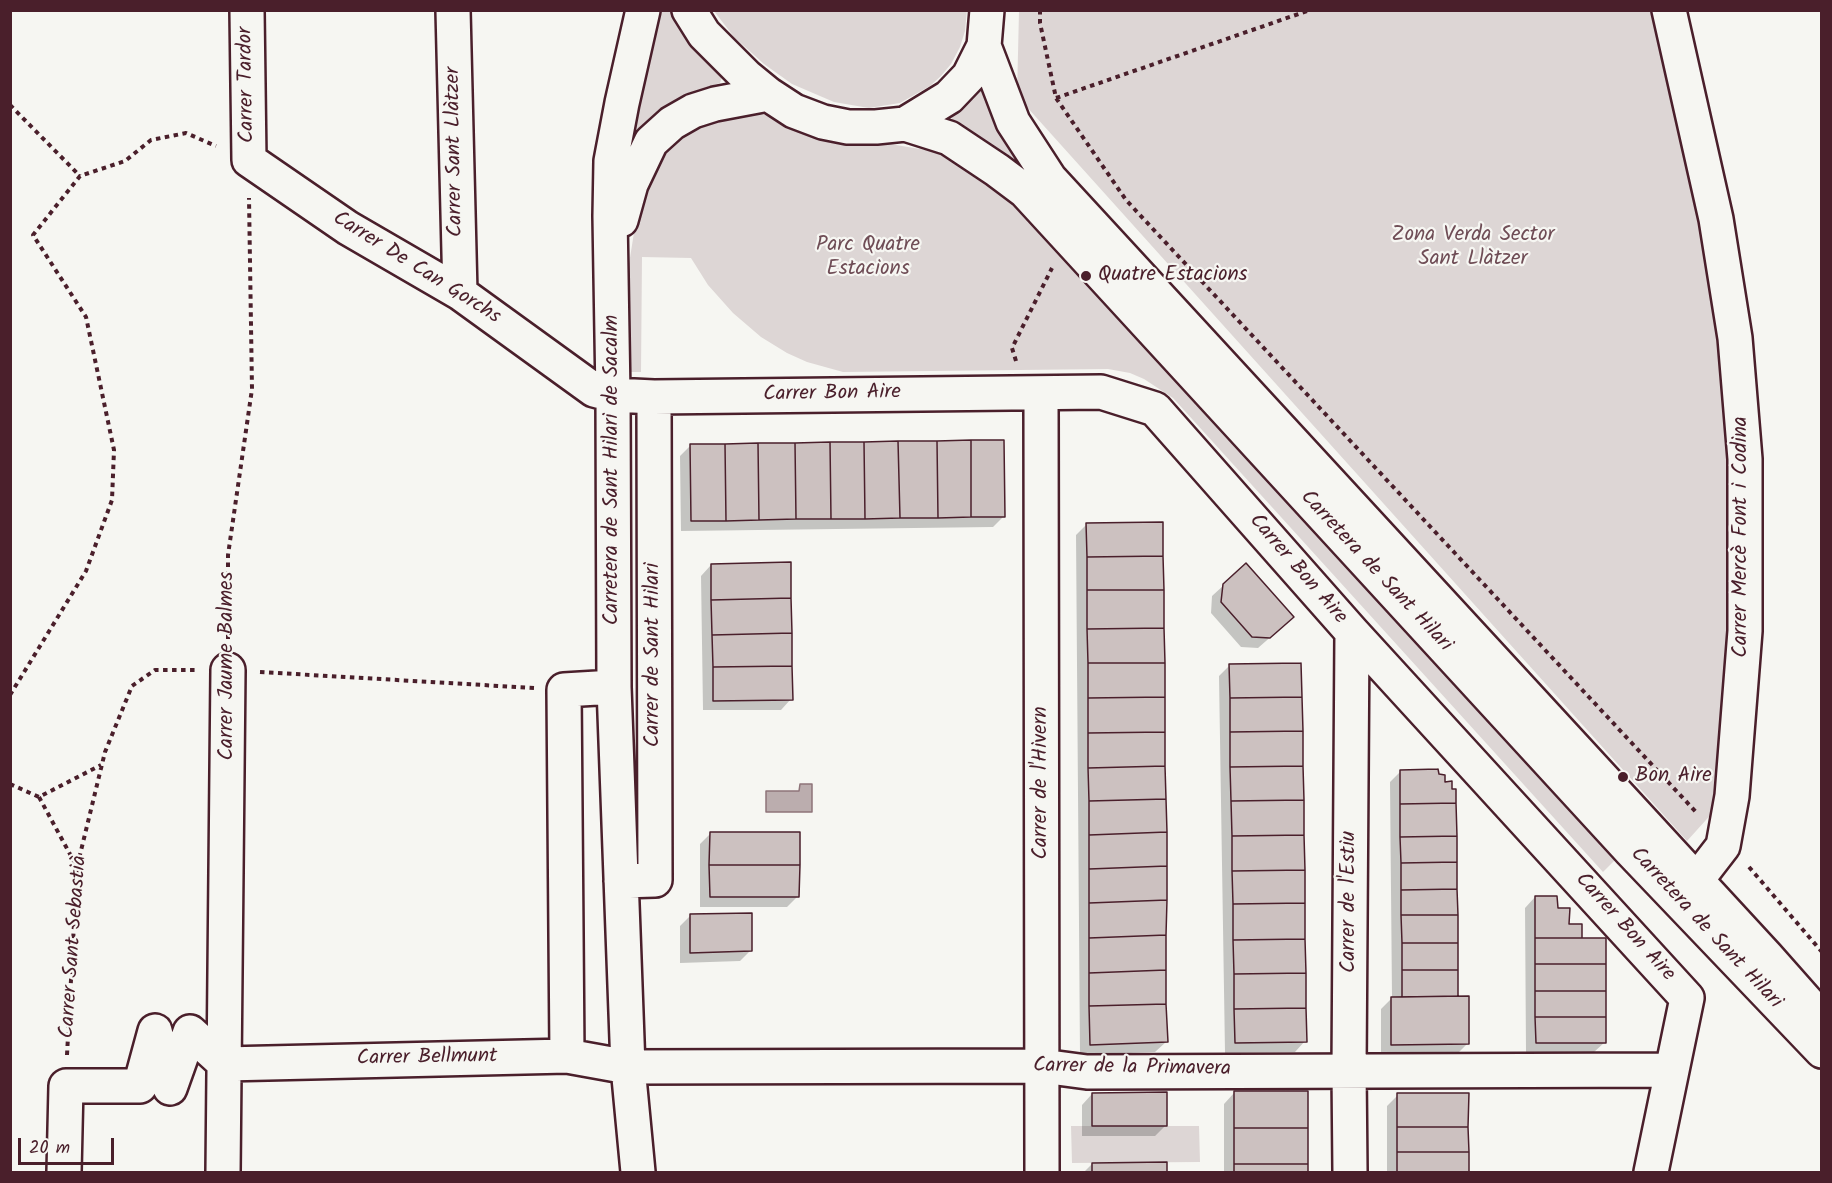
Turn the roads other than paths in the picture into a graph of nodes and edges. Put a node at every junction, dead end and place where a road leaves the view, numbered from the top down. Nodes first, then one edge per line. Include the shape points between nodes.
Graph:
1 (247, 10) edge
2 (453, 10) edge
3 (643, 10) edge
4 (689, 10) edge
5 (987, 10) edge
6 (1669, 10) edge
7 (984, 46) junction
8 (768, 94) junction
9 (905, 124) junction
10 (249, 160) joint
11 (612, 254) junction
12 (460, 293) junction
13 (1041, 394) junction
14 (613, 395) junction
15 (654, 397) junction
16 (1352, 632) junction
17 (228, 670) road end
18 (614, 687) junction
19 (1696, 880) junction
20 (621, 881) junction
21 (1821, 1019) edge
22 (1821, 1051) edge
23 (567, 1056) junction
24 (225, 1064) junction
25 (1042, 1066) junction
26 (628, 1067) junction
27 (1349, 1070) junction
28 (1672, 1071) junction
29 (64, 1173) edge
30 (222, 1173) edge
31 (638, 1173) edge
32 (1042, 1173) edge
33 (1350, 1173) edge
34 (1651, 1173) edge

1 - 10 street, Carrer Tardor
2 - 12 street, Carrer Sant Llàtzer
3 - 11 street, Carretera de Sant Hilari de Sacalm via 611,161
4 - 8 street via 712,42
5 - 7 street
6 - 19 street, Carrer Mercè Font i Codina via 1716,219 1736,338 1745,459 1745,632 1732,796 1724,846
7 - 9 street via 969,76 949,97
7 - 19 street, Carretera de Sant Hilari via 1013,122 1050,179
8 - 9 street via 794,111 823,122 857,127
8 - 11 street, Carretera de Sant Hilari de Sacalm via 693,111 651,142 631,184
9 - 22 street, Carretera de Sant Hilari via 949,138 1025,191 1631,851
10 - 12 street, Carrer De Can Gorchs via 348,228
11 - 14 street, Carretera de Sant Hilari de Sacalm
12 - 14 street, Carrer De Can Gorchs via 594,390
13 - 15 street, Carrer Bon Aire
13 - 16 street, Carrer Bon Aire via 1101,392 1155,409
13 - 25 street, Carrer de l'Hivern
14 - 15 street, Carrer Bon Aire
14 - 18 street, Carretera de Sant Hilari de Sacalm
15 - 20 street, Carrer de Sant Hilari via 655,880
16 - 27 street, Carrer de l'Estiu
16 - 28 street, Carrer Bon Aire via 1688,998
17 - 24 street, Carrer Jaume Balmes
18 - 20 street, Carretera de Sant Hilari de Sacalm
18 - 23 street via 564,690
19 - 21 street, Carretera de Sant Hilari
20 - 26 street, Carretera de Sant Hilari de Sacalm
23 - 24 street, Carrer Bellmunt
23 - 26 street, Carrer Bellmunt
24 - 29 street via 190,1032 170,1088 155,1031 135,1078 66,1086
24 - 30 street, Carrer Jaume Balmes
25 - 26 street, Carrer de la Primavera
25 - 27 street, Carrer de la Primavera via 1088,1072
25 - 32 street, Carrer de l'Hivern
26 - 31 street, Carretera de Sant Hilari de Sacalm
27 - 28 street, Carrer de la Primavera
27 - 33 street, Carrer de l'Estiu
28 - 34 street, Carrer Bon Aire

